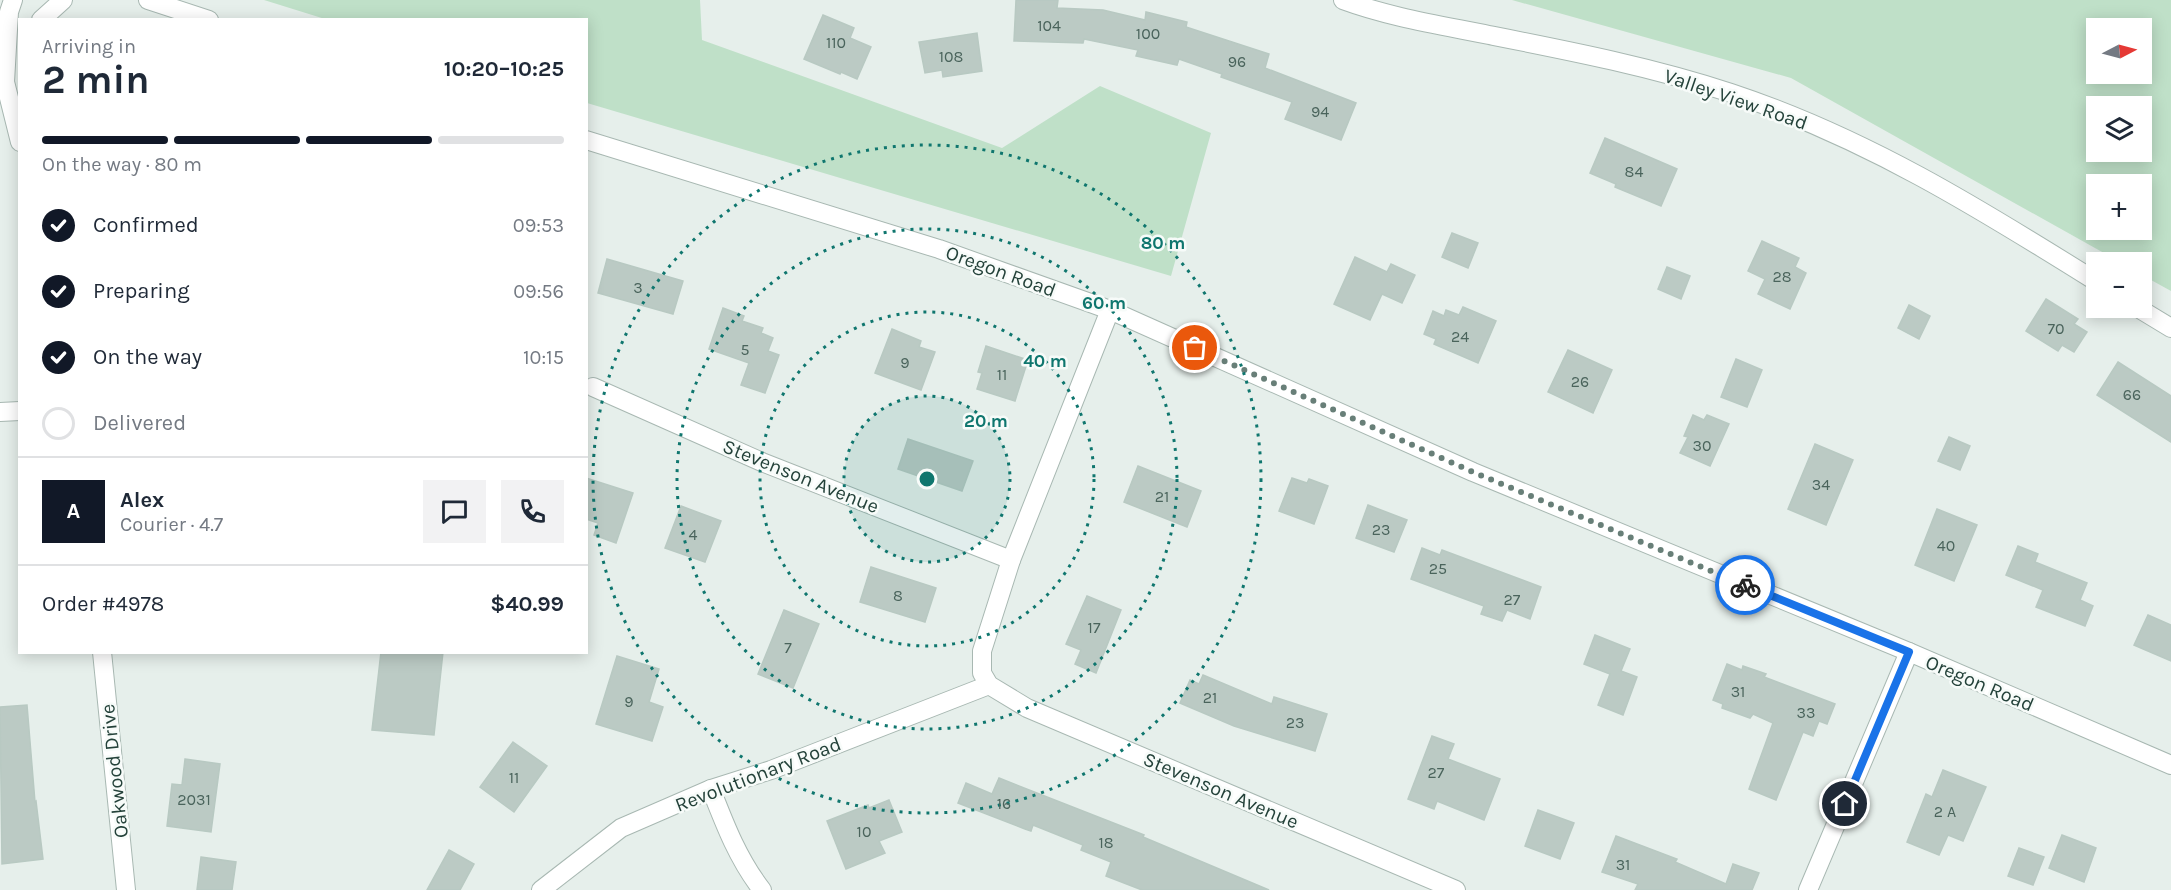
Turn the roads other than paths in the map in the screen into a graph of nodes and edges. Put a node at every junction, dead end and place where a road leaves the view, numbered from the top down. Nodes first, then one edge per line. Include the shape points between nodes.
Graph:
1 (13, 0) edge
2 (63, 0) edge
3 (148, 0) edge
4 (1343, 0) edge
5 (43, 18) edge
6 (203, 18) edge
7 (18, 55) edge
8 (3, 75) edge
9 (18, 134) edge
10 (588, 141) edge
11 (2086, 275) edge
12 (1110, 310) junction
13 (2152, 316) edge
14 (2171, 328) edge
15 (593, 387) dead end
16 (18, 411) edge
17 (0, 412) edge
18 (1011, 560) junction
19 (1909, 652) junction
20 (102, 654) edge
21 (989, 685) junction
22 (2171, 765) edge
23 (711, 789) junction
24 (126, 890) edge
25 (541, 890) edge
26 (762, 890) edge
27 (1456, 890) edge
28 (1808, 890) edge

1 - 8 street
2 - 5 street
3 - 6 street
4 - 11 street, Valley View Road via 1434,24 1605,58 1731,93 1842,136 1914,172
7 - 8 street
8 - 9 street
10 - 12 street, Oregon Road via 939,249
12 - 18 street
12 - 19 street, Oregon Road via 1473,472
13 - 14 street
15 - 18 street, Stevenson Avenue via 762,462
16 - 17 street
18 - 21 street via 982,651 982,673
19 - 22 street, Oregon Road
19 - 28 street
20 - 24 street, Oakwood Drive
21 - 23 street, Revolutionary Road via 771,770
21 - 27 street, Stevenson Avenue via 1027,708
23 - 25 street, Revolutionary Road via 621,828
23 - 26 street via 729,835

